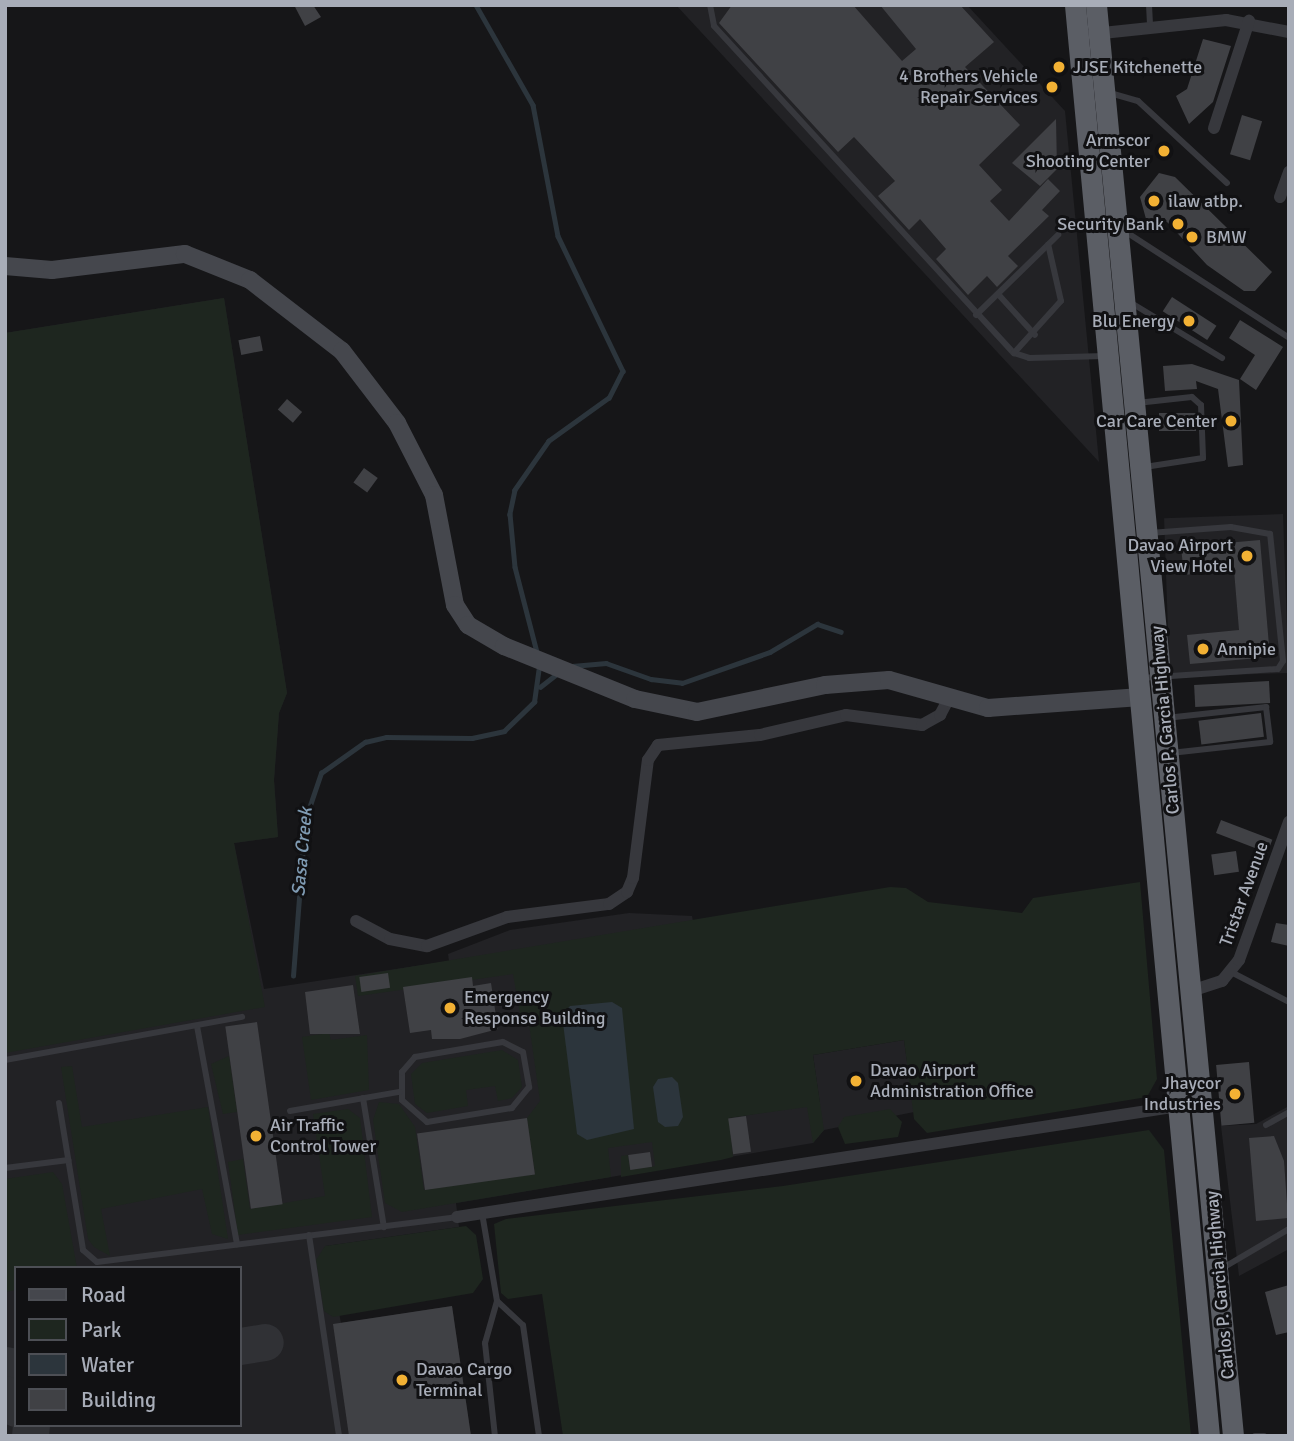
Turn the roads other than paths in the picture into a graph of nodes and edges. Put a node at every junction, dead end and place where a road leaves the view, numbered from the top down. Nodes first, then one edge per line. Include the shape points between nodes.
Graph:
1 (710, 5) edge
2 (1075, 5) edge
3 (1096, 5) edge
4 (1149, 5) edge
5 (1249, 21) junction
6 (1150, 26) junction
7 (1289, 32) edge
8 (1089, 34) junction
9 (1104, 93) junction
10 (1214, 128) dead end
11 (1289, 172) edge
12 (1227, 183) dead end
13 (1280, 197) dead end
14 (1118, 226) junction
15 (1095, 229) junction
16 (1058, 234) dead end
17 (1048, 244) junction
18 (5, 265) edge
19 (998, 294) junction
20 (1125, 299) junction
21 (1102, 301) junction
22 (976, 315) junction
23 (1035, 335) junction
24 (1289, 338) edge
25 (1014, 353) junction
26 (1130, 354) junction
27 (1108, 356) junction
28 (1222, 358) dead end
29 (1135, 404) junction
30 (1142, 467) junction
31 (1148, 533) junction
32 (1155, 603) junction
33 (1132, 605) junction
34 (1161, 677) junction
35 (1140, 687) junction
36 (948, 698) junction
37 (1165, 718) junction
38 (1142, 721) junction
39 (1168, 754) junction
40 (1144, 757) junction
41 (1289, 822) edge
42 (1179, 873) junction
43 (1153, 876) junction
44 (356, 921) dead end
45 (1231, 972) junction
46 (1191, 991) junction
47 (1289, 1002) edge
48 (242, 1017) dead end
49 (197, 1026) junction
50 (5, 1060) edge
51 (1200, 1075) junction
52 (399, 1092) junction
53 (363, 1098) junction
54 (60, 1103) dead end
55 (1179, 1106) junction
56 (290, 1111) dead end
57 (1289, 1112) edge
58 (1206, 1119) junction
59 (1266, 1125) dead end
60 (69, 1160) junction
61 (5, 1168) edge
62 (482, 1213) junction
63 (457, 1217) joint
64 (384, 1227) junction
65 (1289, 1229) edge
66 (309, 1235) junction
67 (237, 1244) junction
68 (1219, 1271) junction
69 (497, 1301) junction
70 (339, 1436) edge
71 (495, 1436) edge
72 (540, 1436) edge
73 (1209, 1436) edge
74 (1233, 1436) edge
75 (1255, 1436) edge
76 (1264, 1436) edge

1 - 22 lane via 714,26
2 - 8 highway, Carlos P. Garcia Highway
3 - 8 highway, Carlos P. Garcia Highway
4 - 6 lane
5 - 6 street
5 - 7 street
5 - 10 street
6 - 8 street
8 - 9 highway, Carlos P. Garcia Highway
8 - 15 highway, Carlos P. Garcia Highway
9 - 12 lane via 1127,94 1138,101
9 - 14 highway, Carlos P. Garcia Highway
11 - 13 street
14 - 15 lane
14 - 20 highway, Carlos P. Garcia Highway
14 - 24 lane
15 - 21 highway, Carlos P. Garcia Highway
16 - 17 lane
17 - 19 lane
17 - 23 lane via 1063,291 1059,307
18 - 36 main road via 51,270 167,254 205,258 250,280 301,318 365,376 416,455 434,495 460,615 480,634 518,652 635,699 697,712 825,685 889,680
19 - 22 lane
19 - 23 lane
20 - 21 lane
20 - 26 highway, Carlos P. Garcia Highway
20 - 28 lane
21 - 27 highway, Carlos P. Garcia Highway
22 - 25 lane
23 - 25 lane
25 - 27 lane via 1029,358
26 - 27 lane
26 - 29 highway, Carlos P. Garcia Highway
27 - 33 highway, Carlos P. Garcia Highway
29 - 30 highway, Carlos P. Garcia Highway
29 - 30 lane via 1192,397 1201,405 1203,458
30 - 31 highway, Carlos P. Garcia Highway
31 - 32 highway, Carlos P. Garcia Highway
31 - 34 lane via 1253,527 1270,534 1275,543 1281,666
32 - 33 highway
32 - 34 highway, Carlos P. Garcia Highway
33 - 35 highway, Carlos P. Garcia Highway
34 - 35 lane
34 - 37 highway, Carlos P. Garcia Highway
35 - 36 main road via 1005,708
35 - 38 highway, Carlos P. Garcia Highway
36 - 44 street via 940,715 922,725 846,715 760,735 658,744 648,760 633,878 620,900 507,917 427,946 390,939
37 - 38 lane
37 - 39 highway, Carlos P. Garcia Highway
37 - 39 lane via 1266,708 1270,742
38 - 40 highway, Carlos P. Garcia Highway
39 - 40 lane
39 - 42 highway, Carlos P. Garcia Highway
40 - 43 highway, Carlos P. Garcia Highway
41 - 45 street, Tristar Avenue
42 - 43 highway
42 - 46 highway, Carlos P. Garcia Highway
43 - 55 highway, Carlos P. Garcia Highway
45 - 46 street, Tristar Avenue via 1214,986
45 - 47 lane
46 - 51 highway, Carlos P. Garcia Highway
48 - 49 lane
49 - 50 lane
49 - 67 lane
51 - 55 highway
51 - 58 highway, Carlos P. Garcia Highway
52 - 52 lane via 408,1109 427,1122 512,1108 529,1087 523,1052 503,1042 415,1057 402,1072
52 - 53 lane
53 - 56 lane
53 - 64 lane
54 - 60 lane
55 - 58 highway
55 - 62 street
55 - 73 highway, Carlos P. Garcia Highway
57 - 59 lane
58 - 68 highway, Carlos P. Garcia Highway
60 - 61 lane
60 - 67 lane via 83,1250 97,1262
62 - 63 street
62 - 69 lane
63 - 64 lane
64 - 66 lane
65 - 68 lane
66 - 67 lane
66 - 70 lane
68 - 74 highway, Carlos P. Garcia Highway
69 - 71 lane via 485,1343
69 - 72 lane via 523,1325
75 - 76 lane

